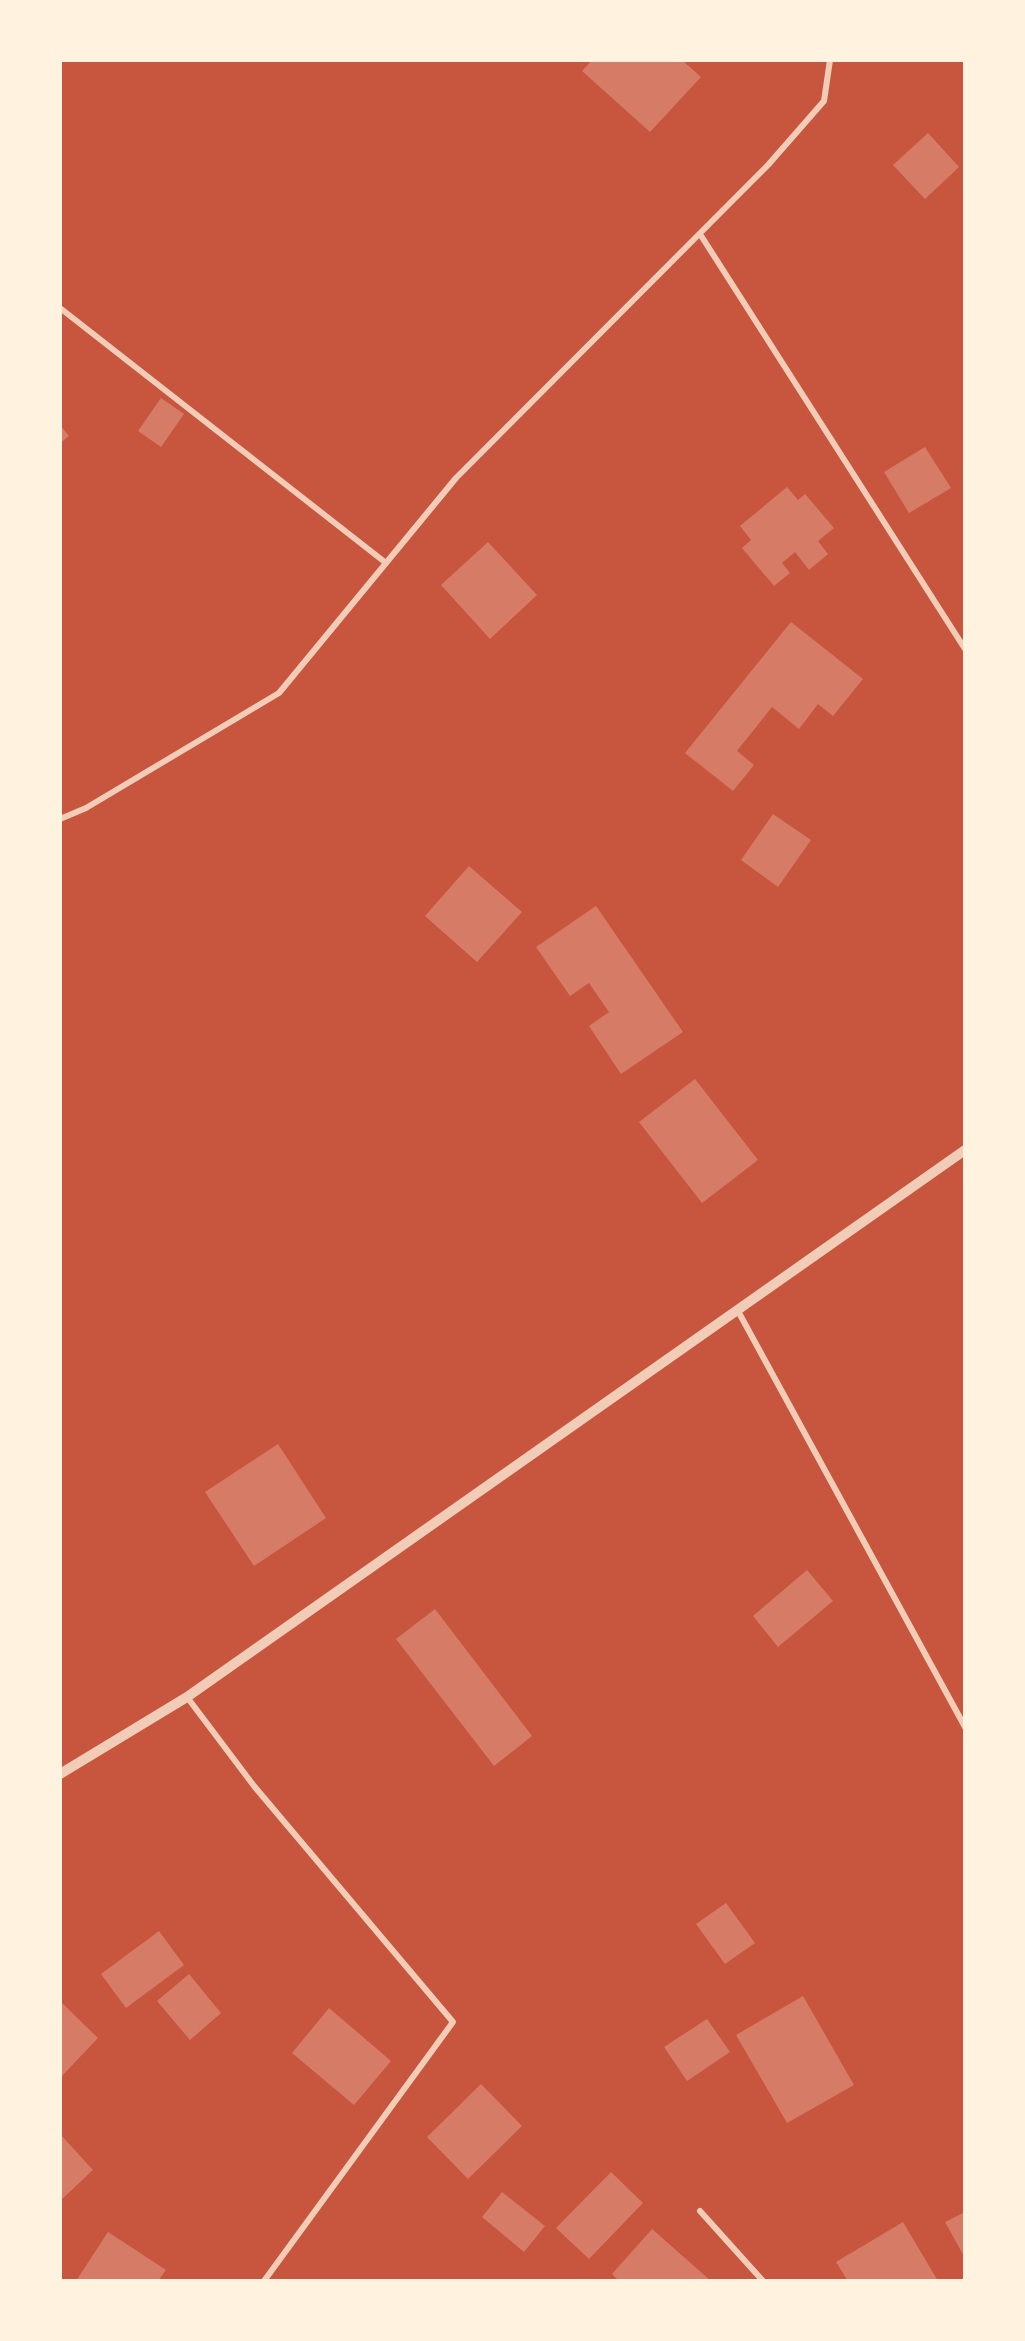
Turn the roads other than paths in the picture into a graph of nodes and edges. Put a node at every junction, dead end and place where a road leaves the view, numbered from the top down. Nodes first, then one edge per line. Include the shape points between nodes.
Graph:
1 (830, 60) edge
2 (700, 234) junction
3 (60, 308) edge
4 (386, 563) junction
5 (965, 649) edge
6 (60, 819) edge
7 (965, 1150) edge
8 (738, 1311) junction
9 (188, 1697) junction
10 (965, 1727) edge
11 (60, 1774) edge
12 (700, 2211) dead end
13 (264, 2281) edge
14 (763, 2281) edge

1 - 2 street via 824,101
2 - 4 street via 456,478
2 - 5 street
3 - 4 street
4 - 6 street via 279,693 86,808
7 - 8 street
8 - 9 street
8 - 10 street
9 - 11 street
9 - 13 street via 254,1786 453,2022
12 - 14 street

